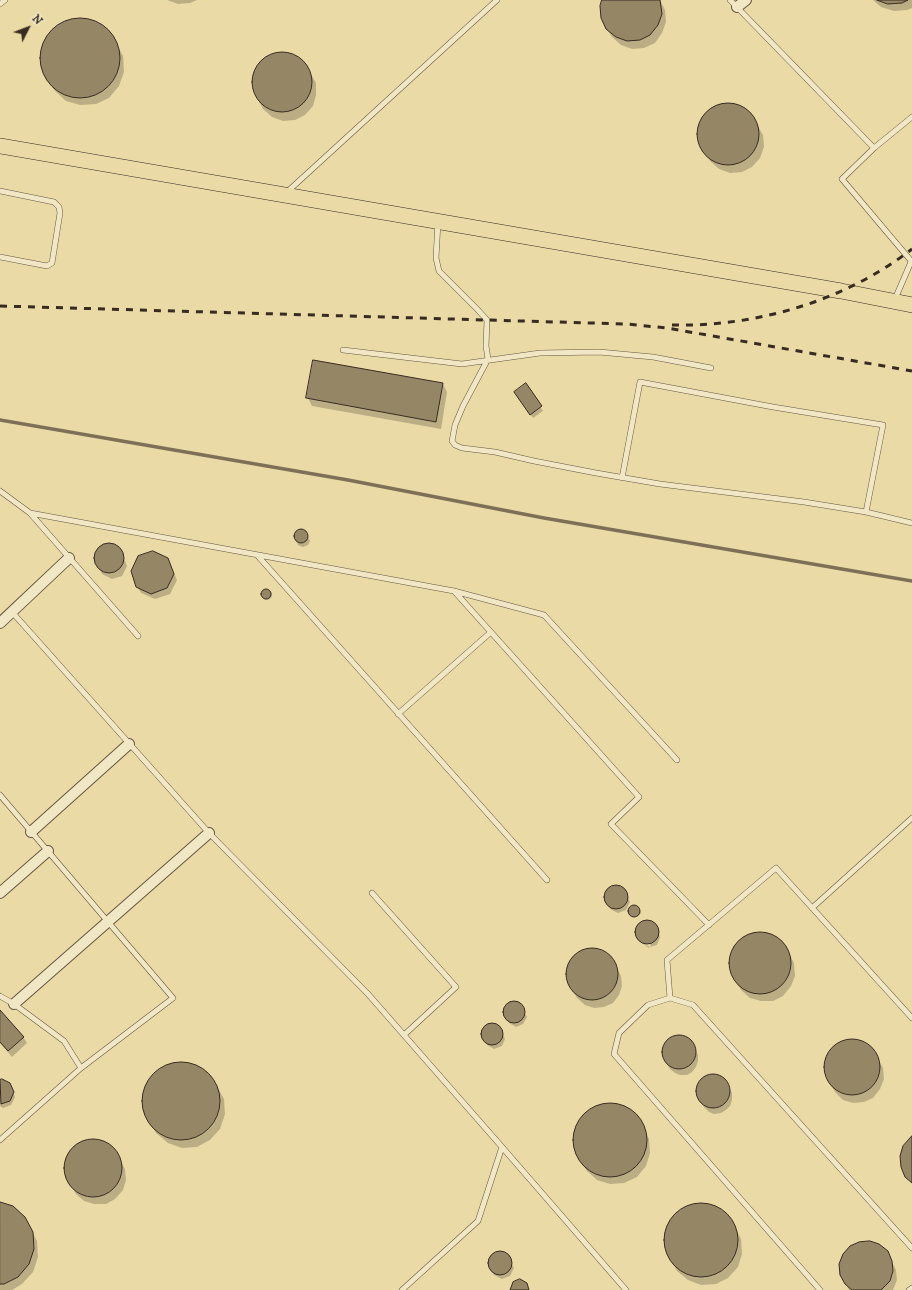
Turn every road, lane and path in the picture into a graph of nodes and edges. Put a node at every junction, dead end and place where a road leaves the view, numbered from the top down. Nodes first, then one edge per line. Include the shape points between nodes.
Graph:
1 (5, 0) edge
2 (497, 0) edge
3 (746, 0) edge
4 (0, 4) edge
5 (734, 4) edge
6 (912, 117) edge
7 (0, 146) edge
8 (874, 148) junction
9 (0, 191) edge
10 (284, 195) junction
11 (438, 222) junction
12 (0, 257) edge
13 (911, 262) edge
14 (894, 302) junction
15 (912, 305) edge
16 (343, 350) dead end
17 (488, 359) junction
18 (711, 368) dead end
19 (622, 478) junction
20 (0, 491) edge
21 (866, 512) junction
22 (30, 513) junction
23 (912, 523) edge
24 (256, 555) junction
25 (69, 558) junction
26 (454, 591) junction
27 (12, 612) junction
28 (0, 623) edge
29 (491, 632) junction
30 (138, 636) dead end
31 (398, 714) junction
32 (129, 744) junction
33 (677, 760) dead end
34 (0, 795) edge
35 (912, 818) edge
36 (31, 832) junction
37 (209, 833) junction
38 (48, 851) junction
39 (547, 880) dead end
40 (0, 893) edge
41 (372, 893) dead end
42 (812, 908) junction
43 (108, 922) junction
44 (709, 925) junction
45 (0, 996) edge
46 (670, 998) junction
47 (14, 1004) junction
48 (912, 1018) edge
49 (404, 1035) junction
50 (81, 1068) junction
51 (0, 1140) edge
52 (502, 1147) junction
53 (912, 1248) edge
54 (912, 1288) edge
55 (402, 1290) edge
56 (626, 1290) edge
57 (820, 1290) edge
58 (909, 1290) edge

1 - 4 lane
2 - 10 lane
3 - 5 street
5 - 8 lane
6 - 8 lane
7 - 10 main road
8 - 13 lane via 842,179
9 - 12 lane via 54,202 60,213 52,263 46,266
10 - 11 main road
11 - 14 main road
11 - 17 lane via 436,258 439,271 487,320
13 - 14 lane
14 - 15 main road
16 - 17 lane via 462,364
17 - 18 lane via 540,353 600,352 653,357
17 - 19 lane via 455,425 452,441 455,445
19 - 21 lane
19 - 21 lane via 640,382 883,425
20 - 22 lane
21 - 23 lane
22 - 24 lane
22 - 25 lane
24 - 26 lane
24 - 31 lane
25 - 27 street
25 - 30 lane
26 - 29 lane
26 - 33 lane via 544,615
27 - 28 street
27 - 32 lane
29 - 31 lane
29 - 44 lane via 639,797 611,824
31 - 39 lane
32 - 36 street
32 - 37 lane
34 - 36 lane
35 - 42 lane
36 - 38 lane
37 - 43 street
37 - 49 lane via 368,994
38 - 40 street
38 - 43 lane
41 - 49 lane via 456,987
42 - 44 lane via 776,868
42 - 48 lane
43 - 47 street
43 - 50 lane via 173,998
44 - 46 lane via 667,960
45 - 47 lane
46 - 53 lane via 693,1005
46 - 57 lane via 648,1005 619,1033 614,1054
47 - 50 lane via 64,1041
49 - 52 lane
50 - 51 lane
52 - 55 lane via 478,1221
52 - 56 lane
54 - 58 lane

